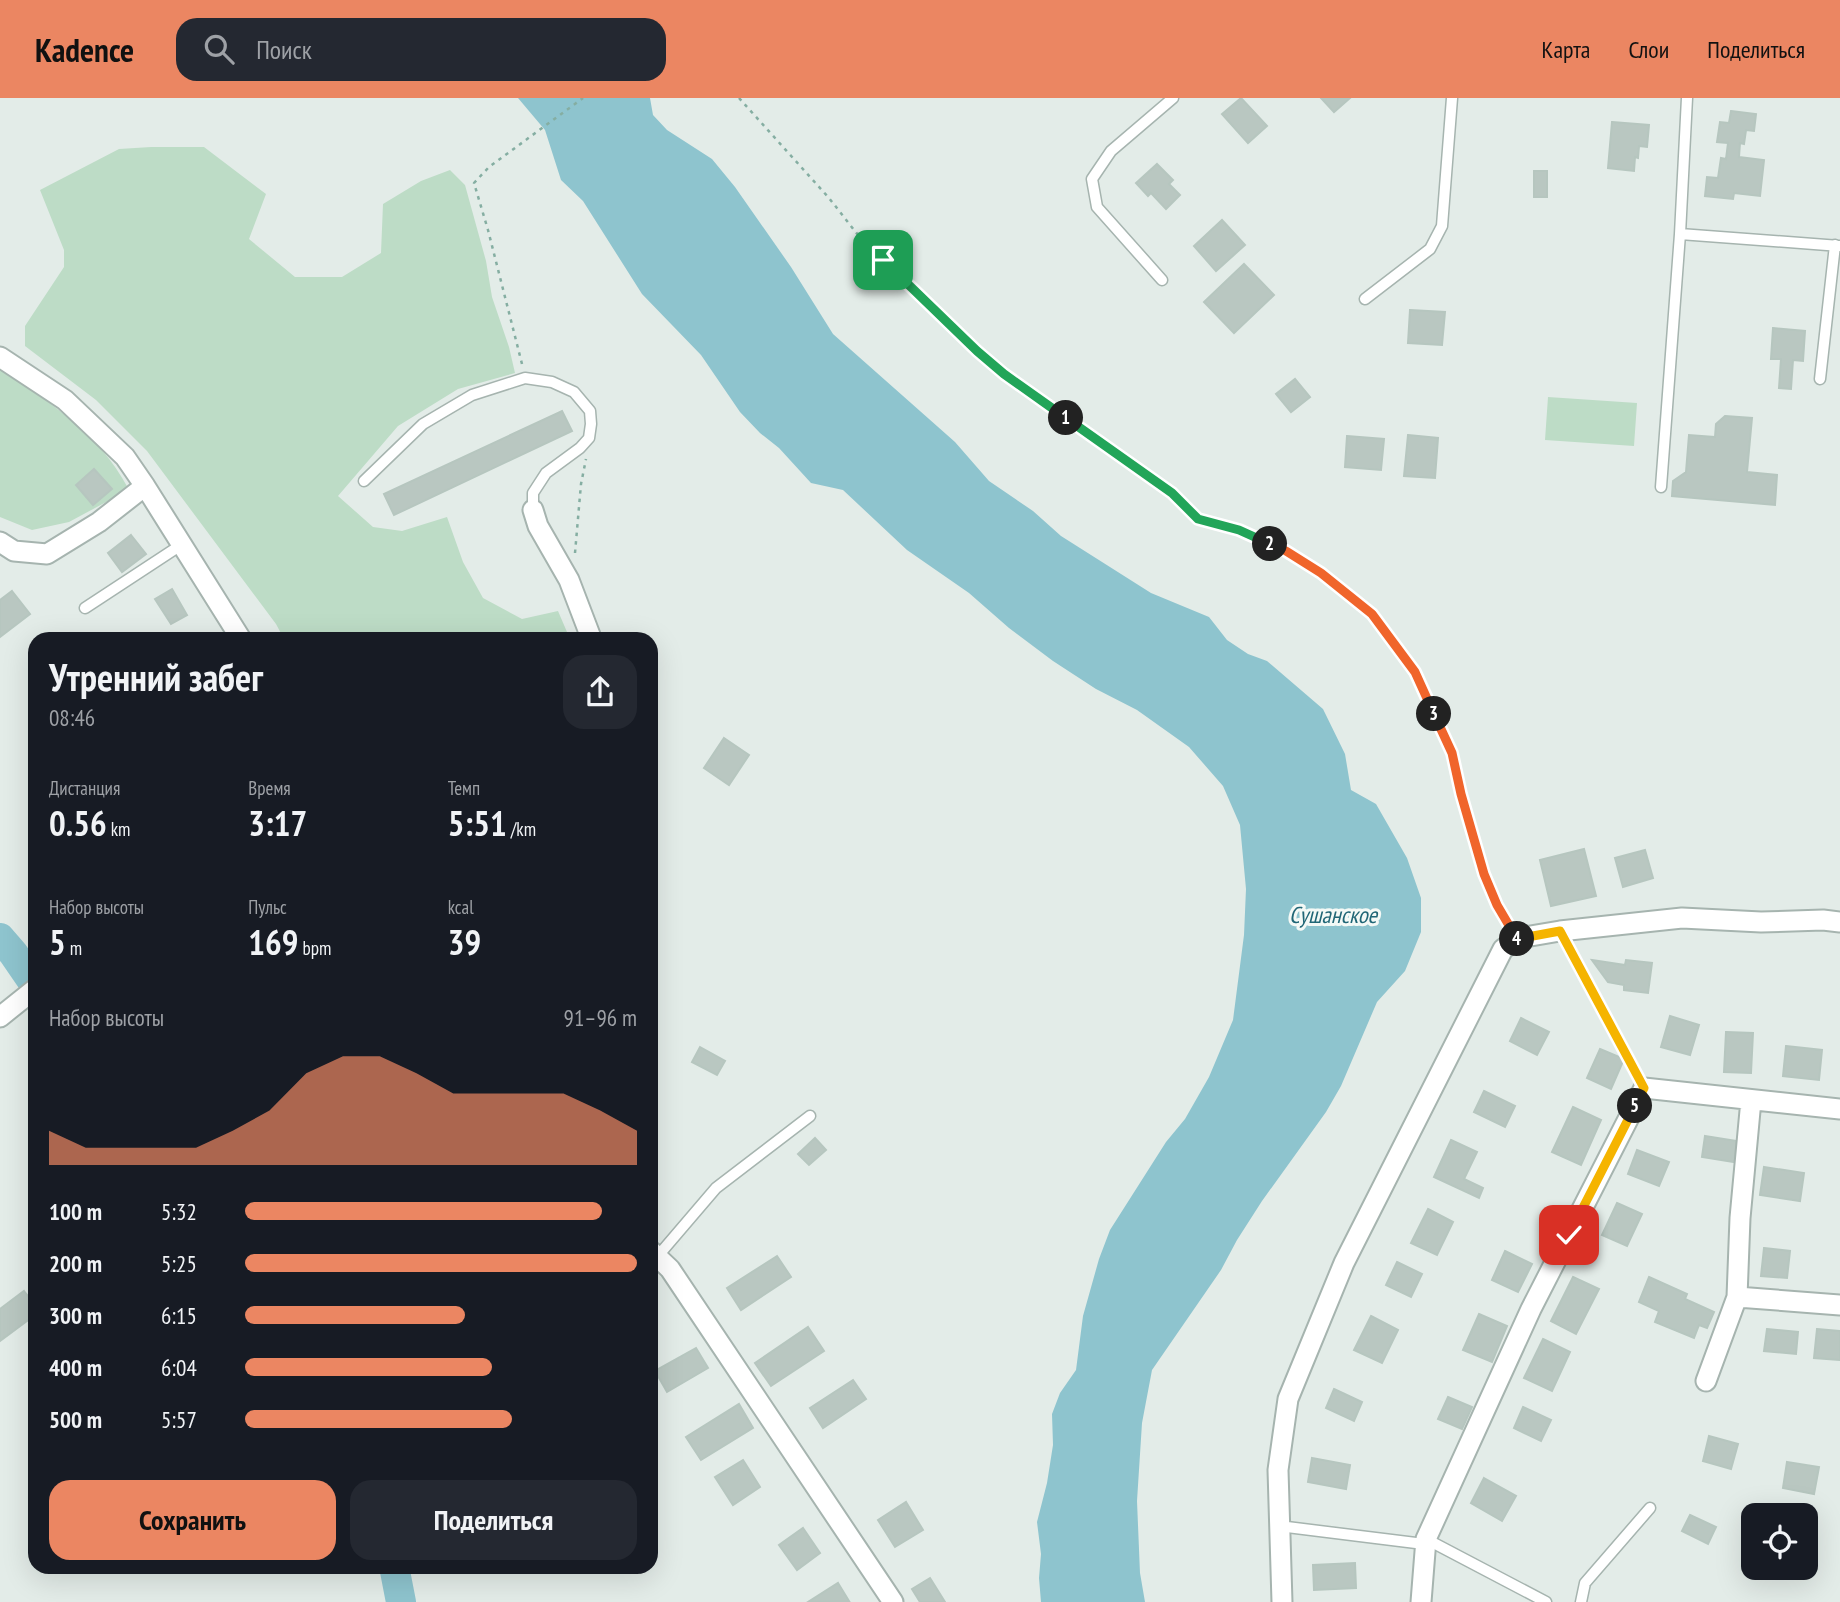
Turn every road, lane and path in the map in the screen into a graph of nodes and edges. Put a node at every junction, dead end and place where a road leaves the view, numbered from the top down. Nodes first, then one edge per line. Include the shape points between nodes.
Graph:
1 (583, 98) edge
2 (739, 98) edge
3 (1173, 98) edge
4 (1452, 98) edge
5 (1688, 98) edge
6 (1680, 234) junction
7 (1838, 246) edge
8 (1162, 280) dead end
9 (1365, 299) dead end
10 (0, 357) edge
11 (525, 377) junction
12 (1819, 379) dead end
13 (589, 438) junction
14 (364, 481) dead end
15 (145, 486) junction
16 (1661, 487) dead end
17 (533, 510) joint
18 (0, 542) edge
19 (181, 545) junction
20 (569, 580) junction
21 (85, 608) dead end
22 (237, 632) edge
23 (588, 632) edge
24 (1840, 922) edge
25 (1560, 931) junction
26 (1517, 940) junction
27 (28, 995) edge
28 (4, 1014) edge
29 (1644, 1088) junction
30 (1751, 1100) junction
31 (1840, 1109) edge
32 (810, 1116) dead end
33 (658, 1250) edge
34 (658, 1258) edge
35 (1737, 1297) junction
36 (1840, 1305) edge
37 (1706, 1381) dead end
38 (1650, 1508) dead end
39 (1279, 1526) junction
40 (1425, 1542) junction
41 (893, 1602) edge
42 (1282, 1602) edge
43 (1422, 1602) edge
44 (1546, 1602) edge
45 (1581, 1602) edge

1 - 11 path via 474,183
2 - 26 path via 858,235 1004,374 1172,493 1198,519 1239,530 1286,551 1372,614 1415,672 1452,753 1484,874
3 - 8 lane via 1111,151 1093,178 1097,206
4 - 9 lane via 1442,226 1430,249
5 - 6 lane
6 - 7 lane
6 - 16 lane
7 - 12 lane
10 - 15 street via 65,400 125,457
11 - 13 lane via 574,392 590,411
11 - 14 lane via 472,395 423,424
13 - 17 lane via 546,473 533,493
13 - 20 path
15 - 18 street via 47,554 14,551
15 - 19 street
17 - 20 street
19 - 21 lane
19 - 22 street
20 - 23 street
24 - 25 street via 1682,918
25 - 26 street
25 - 29 lane
26 - 39 street via 1503,949 1344,1263 1293,1387 1278,1470
27 - 28 street
29 - 30 street
29 - 40 street via 1531,1309
30 - 31 street
30 - 35 street
32 - 33 lane via 716,1188
34 - 41 street via 670,1269
35 - 36 street
35 - 37 street
38 - 45 lane via 1585,1583
39 - 40 lane
39 - 42 street
40 - 43 street
40 - 44 lane

